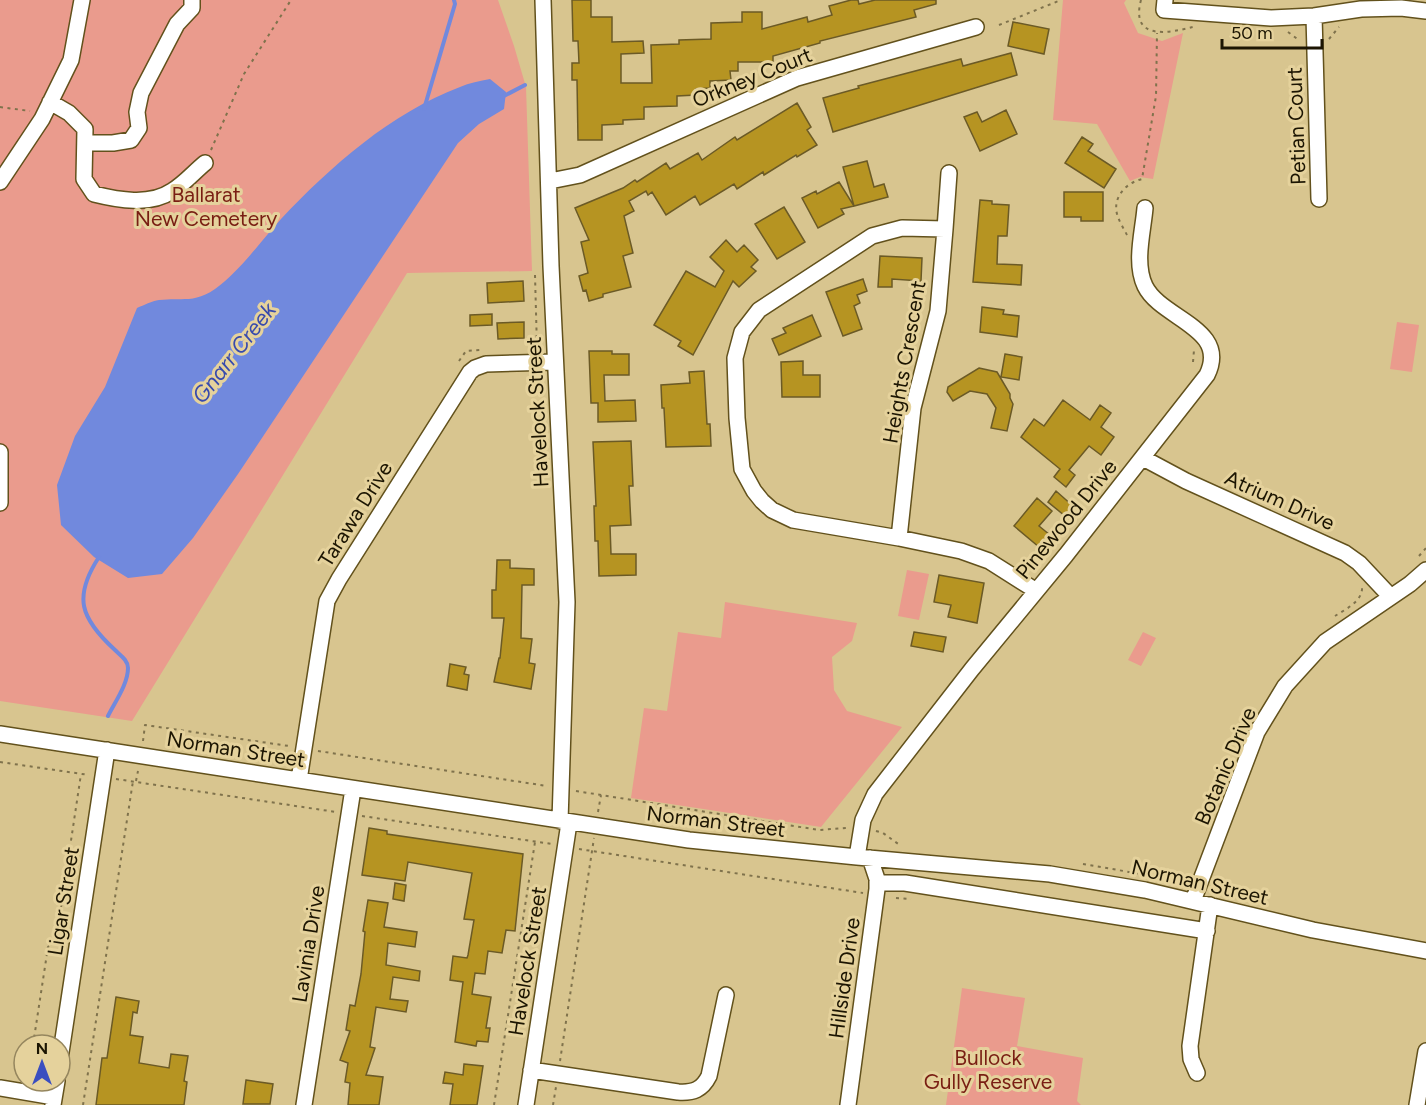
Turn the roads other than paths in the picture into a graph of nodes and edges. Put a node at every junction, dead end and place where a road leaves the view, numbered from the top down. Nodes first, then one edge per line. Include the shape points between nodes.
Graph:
1 (82, 0) edge
2 (192, 0) edge
3 (543, 0) edge
4 (1165, 0) edge
5 (1426, 11) edge
6 (1314, 16) junction
7 (976, 27) dead end
8 (47, 108) junction
9 (86, 143) junction
10 (205, 163) road end
11 (949, 172) dead end
12 (550, 181) junction
13 (0, 182) edge
14 (1319, 199) dead end
15 (1145, 208) dead end
16 (945, 229) junction
17 (555, 362) junction
18 (0, 452) edge
19 (1143, 458) junction
20 (0, 503) edge
21 (898, 538) junction
22 (1421, 565) edge
23 (1035, 590) junction
24 (1390, 596) junction
25 (0, 734) edge
26 (107, 750) junction
27 (299, 780) junction
28 (353, 789) junction
29 (565, 822) junction
30 (864, 858) junction
31 (877, 889) junction
32 (1193, 902) junction
33 (1210, 905) junction
34 (1207, 931) junction
35 (1426, 951) edge
36 (726, 995) dead end
37 (64, 1033) edge
38 (1426, 1051) edge
39 (531, 1070) junction
40 (1197, 1073) dead end
41 (0, 1088) edge
42 (54, 1101) edge
43 (304, 1105) edge
44 (526, 1105) edge
45 (848, 1105) edge
46 (1417, 1105) edge

1 - 8 street via 71,60
2 - 9 street via 192,8 177,24 141,93 139,128 131,140
3 - 12 street, Havelock Street
4 - 6 street via 1164,10 1271,18
5 - 6 street via 1361,9
6 - 14 street, Petian Court
7 - 12 street, Orkney Court via 797,78 580,175
8 - 9 street via 69,113 85,129
8 - 13 street
9 - 10 street via 84,179 94,194 119,201 156,198 172,192
11 - 16 street, Heights Crescent
12 - 17 street, Havelock Street
15 - 19 street, Pinewood Drive via 1140,264 1144,283 1155,299 1205,338 1213,357 1207,375
16 - 21 street, Heights Crescent via 938,311 912,417
16 - 21 street via 895,229 856,245 759,310 742,332 735,358 740,458 747,479 762,501 793,520
17 - 27 street, Tarawa Drive via 480,365 470,372 331,592
17 - 29 street, Havelock Street via 567,602 562,789
18 - 20 street
19 - 23 street, Pinewood Drive
19 - 24 street, Atrium Drive via 1337,549 1359,563
21 - 23 street via 976,556
22 - 24 street, Botanic Drive via 1410,584
23 - 30 street, Pinewood Drive via 875,794 861,829
24 - 32 street, Botanic Drive via 1325,642 1286,686 1257,732
25 - 26 street, Norman Street
26 - 27 street, Norman Street
26 - 37 street, Ligar Street
27 - 28 street, Norman Street
28 - 29 street, Norman Street
28 - 43 street, Lavinia Drive
29 - 30 street, Norman Street via 689,840
29 - 39 street, Havelock Street via 566,847
30 - 31 street, Hillside Drive
30 - 32 street, Norman Street via 1050,874
31 - 34 street via 905,883
31 - 45 street, Hillside Drive
32 - 33 street, Norman Street
33 - 34 street
33 - 35 street, Norman Street
34 - 40 street via 1190,1046
36 - 39 street via 709,1076 698,1090 678,1092
38 - 46 street
39 - 44 street, Havelock Street
41 - 42 street

